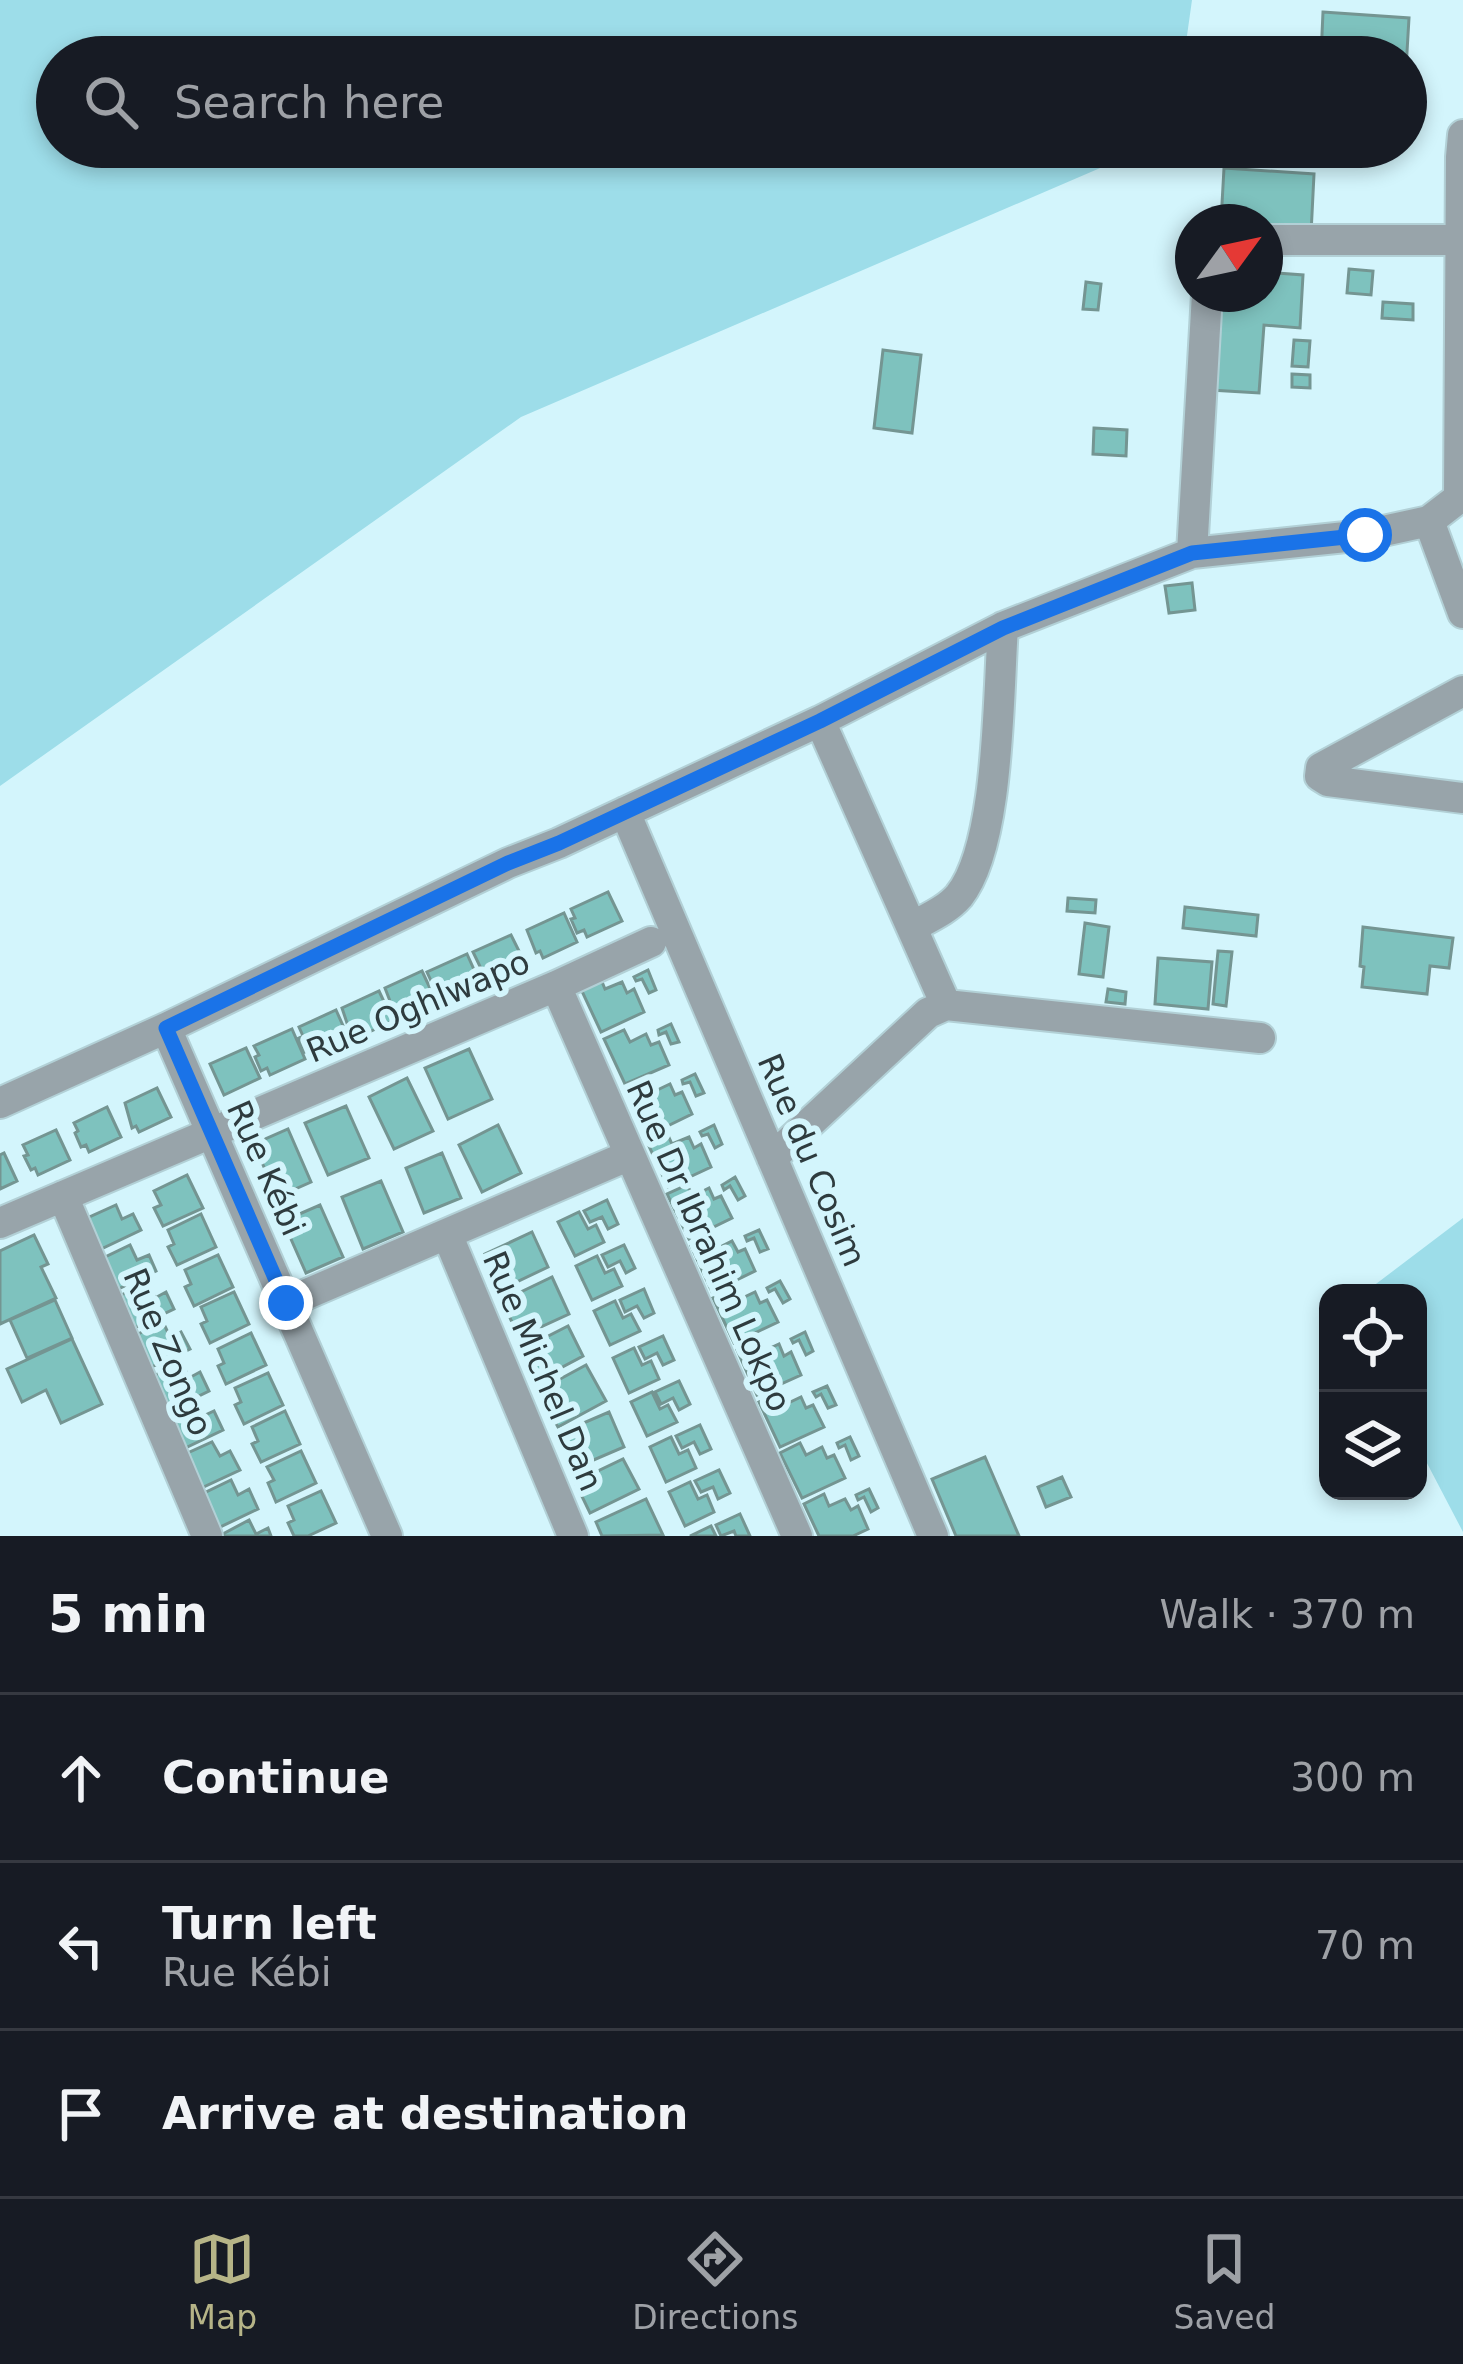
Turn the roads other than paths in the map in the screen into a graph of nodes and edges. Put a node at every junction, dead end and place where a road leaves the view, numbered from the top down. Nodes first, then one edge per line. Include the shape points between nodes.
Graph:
1 (1463, 135) edge
2 (1283, 240) edge
3 (1461, 240) edge
4 (1206, 312) edge
5 (1429, 520) junction
6 (1192, 553) junction
7 (1463, 613) edge
8 (1003, 628) junction
9 (1463, 692) edge
10 (820, 721) junction
11 (1463, 798) edge
12 (625, 812) junction
13 (912, 927) junction
14 (651, 942) dead end
15 (556, 986) junction
16 (946, 1005) junction
17 (166, 1028) junction
18 (1260, 1038) dead end
19 (0, 1103) edge
20 (212, 1133) junction
21 (629, 1155) junction
22 (772, 1158) junction
23 (63, 1196) junction
24 (0, 1223) edge
25 (447, 1234) junction
26 (286, 1303) junction
27 (207, 1536) edge
28 (387, 1536) edge
29 (573, 1536) edge
30 (797, 1536) edge
31 (933, 1536) edge

1 - 3 street
2 - 3 street
3 - 5 street via 1460,498
4 - 6 street
5 - 6 street via 1365,535
5 - 7 street
6 - 8 street
8 - 10 street
8 - 13 street via 990,811 977,862 959,896
9 - 11 street via 1321,768 1320,776
10 - 12 street
10 - 13 street
12 - 17 street
12 - 22 street, Rue du Cosim
13 - 16 street
14 - 15 street, Rue Oghlwapo
15 - 20 street, Rue Oghlwapo
15 - 21 street, Rue Dr Ibrahim Lokpo
16 - 18 street
16 - 22 street
17 - 19 street
17 - 20 street, Rue Kébi
20 - 23 street, Rue Oghlwapo
20 - 26 street, Rue Kébi
21 - 25 street
21 - 30 street, Rue Dr Ibrahim Lokpo
22 - 31 street, Rue du Cosim
23 - 24 street, Rue Oghlwapo
23 - 27 street, Rue Zongo
25 - 26 street
25 - 29 street, Rue Michel Dan
26 - 28 street, Rue Kébi

